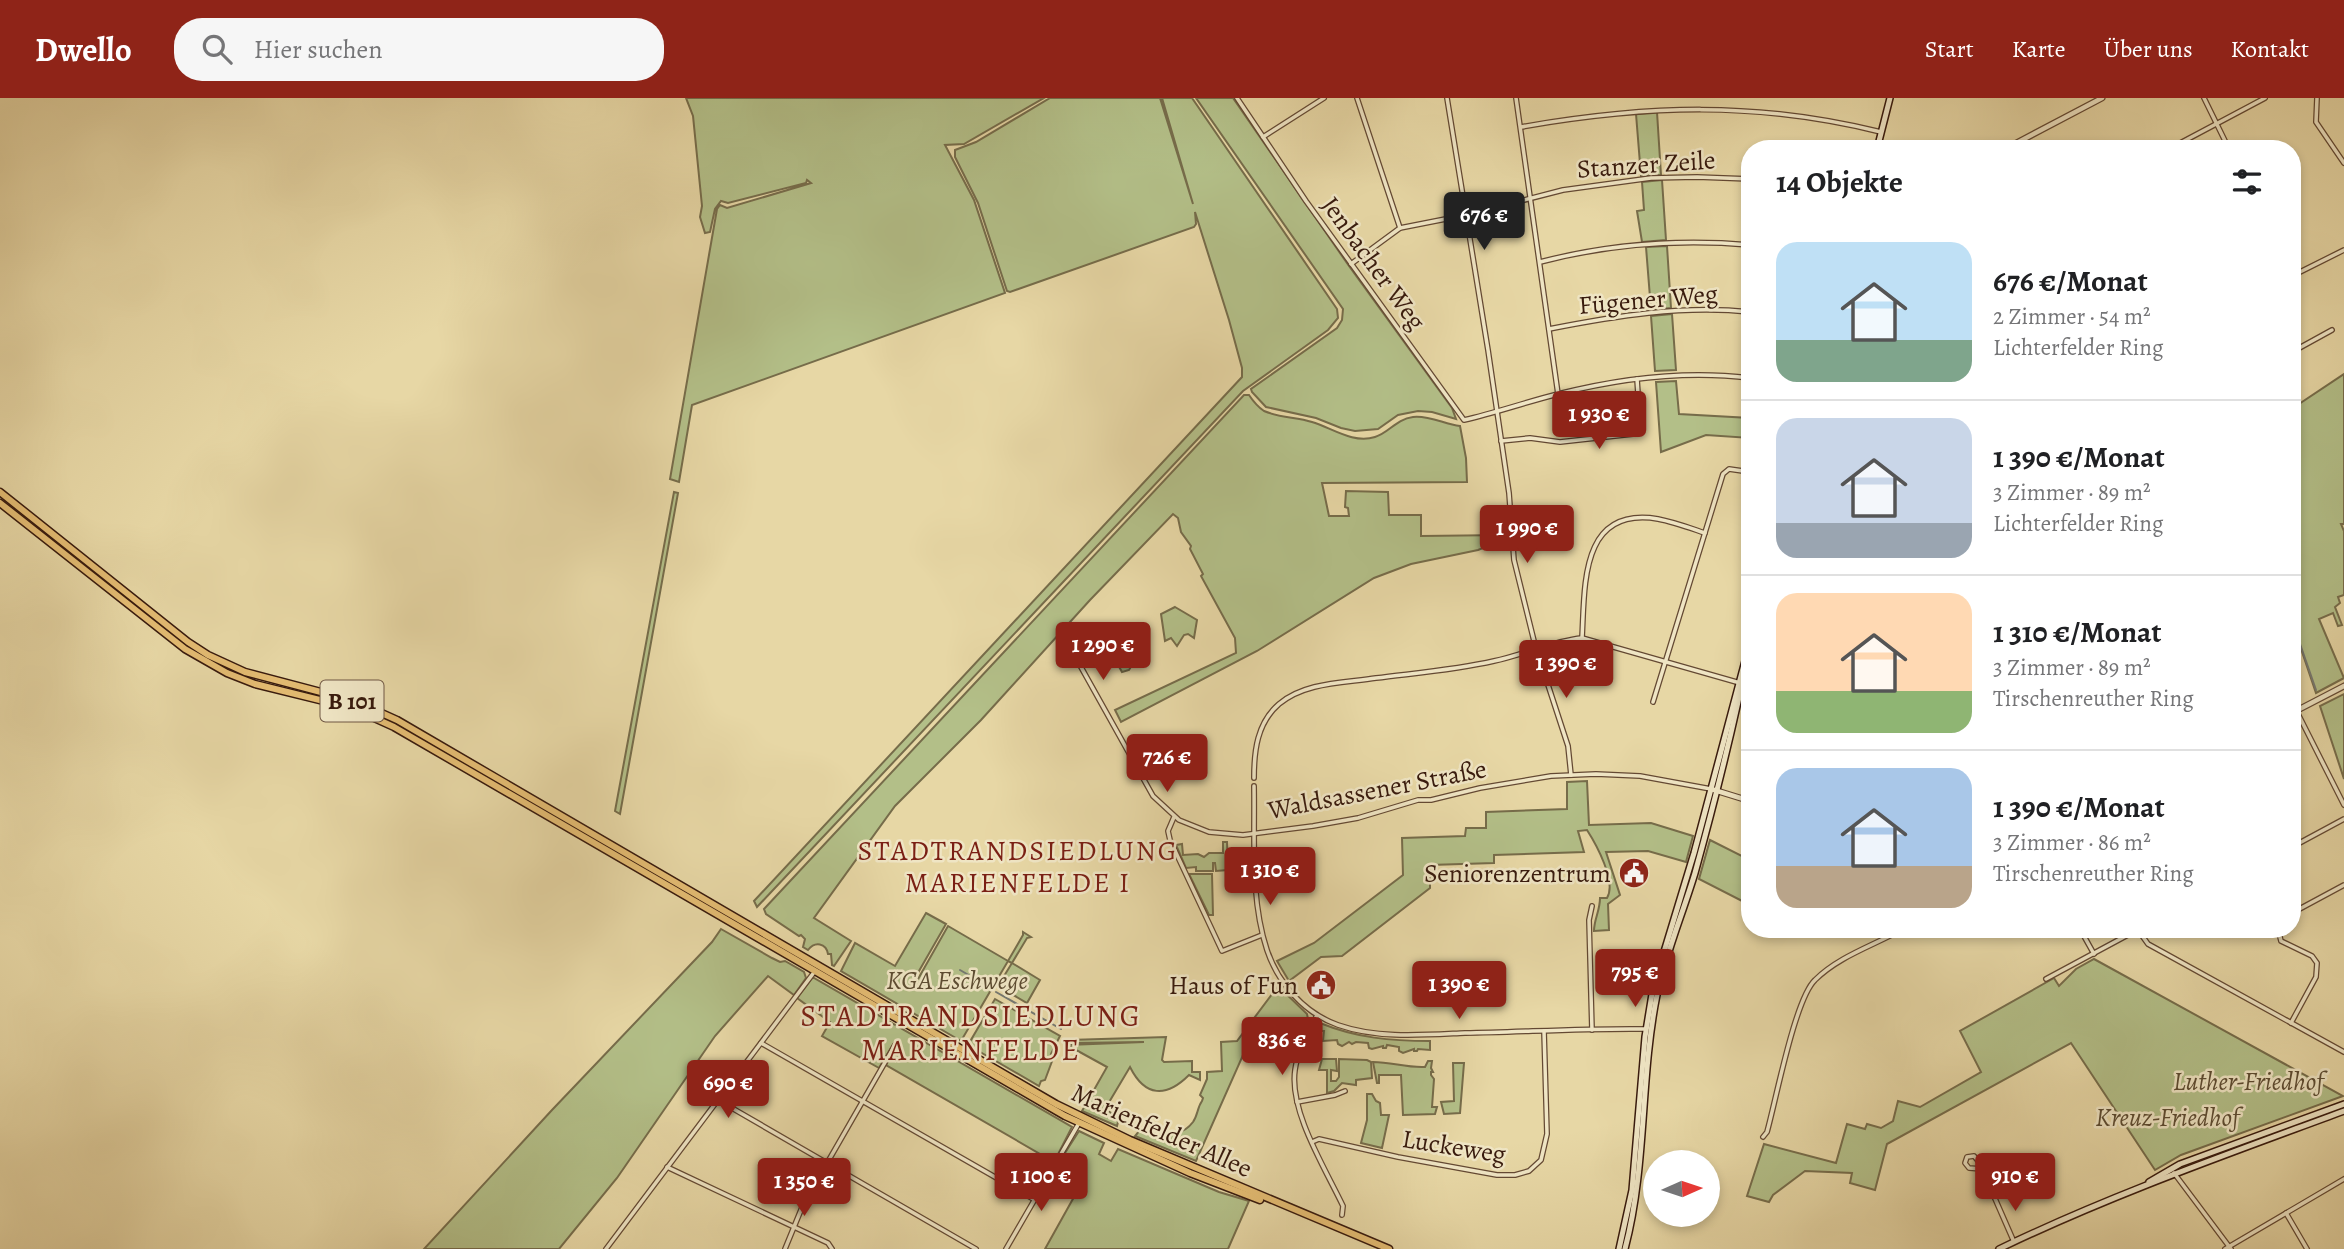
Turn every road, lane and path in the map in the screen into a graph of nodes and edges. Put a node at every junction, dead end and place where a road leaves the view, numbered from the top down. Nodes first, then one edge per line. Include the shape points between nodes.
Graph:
1 (1237, 98) edge
2 (1324, 98) edge
3 (1357, 98) edge
4 (1447, 98) edge
5 (1516, 98) edge
6 (1890, 98) edge
7 (2102, 98) edge
8 (2204, 98) edge
9 (2265, 98) edge
10 (2317, 98) edge
11 (2217, 124) junction
12 (1521, 127) junction
13 (1881, 132) junction
14 (1263, 137) junction
15 (1879, 140) edge
16 (2026, 140) edge
17 (2186, 140) edge
18 (2225, 140) edge
19 (2344, 163) edge
20 (1741, 179) edge
21 (1530, 197) junction
22 (1466, 215) junction
23 (1400, 228) junction
24 (1741, 244) edge
25 (2344, 250) edge
26 (1540, 262) junction
27 (1350, 264) junction
28 (2301, 272) edge
29 (1741, 312) edge
30 (1549, 328) junction
31 (2332, 330) dead end
32 (2301, 347) edge
33 (1741, 378) edge
34 (1637, 379) junction
35 (1558, 394) junction
36 (1497, 411) junction
37 (1501, 442) junction
38 (1741, 471) edge
39 (0, 492) edge
40 (0, 503) edge
41 (1705, 533) junction
42 (1582, 638) junction
43 (1067, 642) dead end
44 (1537, 650) junction
45 (1665, 663) junction
46 (1741, 674) edge
47 (1740, 683) junction
48 (2344, 686) edge
49 (1653, 702) dead end
50 (2301, 709) edge
51 (2301, 723) edge
52 (1571, 775) junction
53 (1254, 778) dead end
54 (1254, 786) dead end
55 (1714, 790) junction
56 (1741, 798) edge
57 (2344, 805) edge
58 (1174, 817) junction
59 (2344, 819) edge
60 (1255, 833) junction
61 (2301, 842) edge
62 (2344, 885) edge
63 (1592, 906) dead end
64 (2301, 908) edge
65 (1263, 935) junction
66 (1886, 938) edge
67 (2085, 938) edge
68 (2123, 938) edge
69 (2144, 938) edge
70 (2280, 938) edge
71 (782, 948) junction
72 (2094, 954) junction
73 (815, 971) junction
74 (2046, 979) dead end
75 (1317, 1014) junction
76 (2291, 1023) junction
77 (1592, 1030) junction
78 (1649, 1030) junction
79 (1544, 1031) junction
80 (761, 1043) junction
81 (895, 1045) dead end
82 (2344, 1052) edge
83 (1345, 1091) dead end
84 (718, 1100) junction
85 (863, 1101) junction
86 (1297, 1102) junction
87 (2344, 1104) edge
88 (2344, 1111) edge
89 (1079, 1123) junction
90 (2301, 1123) junction
91 (1763, 1137) dead end
92 (1312, 1142) junction
93 (827, 1163) junction
94 (667, 1167) junction
95 (1982, 1169) junction
96 (2173, 1171) junction
97 (2344, 1179) edge
98 (1035, 1200) junction
99 (2286, 1213) junction
100 (1342, 1215) dead end
101 (793, 1226) junction
102 (2014, 1242) junction
103 (2228, 1248) edge
104 (606, 1249) edge
105 (785, 1249) edge
106 (832, 1249) edge
107 (976, 1249) edge
108 (1006, 1249) edge
109 (1378, 1249) edge
110 (1388, 1249) edge
111 (1619, 1249) edge
112 (1625, 1249) edge
113 (1999, 1249) edge
114 (2307, 1249) edge

1 - 14 street, Jenbacher Weg
2 - 14 street
3 - 23 street
4 - 22 street
5 - 12 street
6 - 13 main road
7 - 16 street
8 - 11 street
9 - 11 street
10 - 19 street via 2316,122
11 - 17 street
11 - 18 street
12 - 13 street via 1625,112 1694,108 1781,113
12 - 21 street
13 - 15 main road
14 - 27 street, Jenbacher Weg
20 - 21 street, Stanzer Zeile via 1651,178
21 - 22 street, Stanzer Zeile
21 - 26 street
22 - 23 street, Stanzer Zeile
22 - 36 street
23 - 27 street, Stanzer Zeile
24 - 26 street via 1638,245
25 - 28 street
26 - 30 street
27 - 36 street, Jenbacher Weg via 1463,419
29 - 30 street, Fügener Weg via 1658,312
30 - 35 street
31 - 32 street
33 - 34 street
34 - 35 street
34 - 37 street via 1640,424 1633,434 1560,442 1528,438
35 - 36 street
36 - 37 street
37 - 44 street via 1514,560
38 - 41 street via 1725,470
39 - 71 main road, B 101 via 208,655 258,677 355,701 397,720
40 - 71 main road, B 101 via 205,662 255,684 352,708 394,727
41 - 42 street via 1641,518 1607,530 1593,548 1587,567
41 - 45 street
42 - 44 street
42 - 45 street
43 - 58 street, Waldsassener Straße via 1145,784
44 - 52 street via 1568,746
44 - 53 street via 1295,694 1272,711 1261,727
45 - 47 street
45 - 49 street
46 - 47 main road
47 - 55 main road
48 - 50 street
51 - 57 street
52 - 55 street, Waldsassener Straße via 1640,776
52 - 60 street, Waldsassener Straße via 1418,800 1343,821
54 - 60 street
55 - 56 street
55 - 78 main road
58 - 60 street, Waldsassener Straße via 1209,832
58 - 65 street via 1168,831 1170,840 1223,951
59 - 61 street
60 - 65 street
62 - 64 street
63 - 77 street
65 - 75 street via 1283,982
66 - 91 street via 1837,964 1809,988
67 - 72 street
68 - 72 street
69 - 76 street
70 - 76 street via 2317,963 2316,977
71 - 73 main road, Marienfelder Allee / B 101
71 - 110 main road, Marienfelder Allee / B 101 via 1091,1122
72 - 74 street
73 - 80 street
73 - 89 main road, Marienfelder Allee / B 101
75 - 79 street via 1350,1028 1395,1034
75 - 86 street via 1298,1056 1294,1077
76 - 82 street
77 - 78 street
77 - 79 street
78 - 111 main road via 1632,1191
78 - 112 main road via 1638,1188
79 - 92 street, Luckeweg via 1547,1135 1541,1160 1529,1171 1497,1175 1319,1139
80 - 84 street
80 - 85 street
81 - 85 street
83 - 86 street
84 - 93 street
84 - 94 street
85 - 93 street
85 - 98 street
86 - 92 street
87 - 90 main road
88 - 90 main road
89 - 98 street
89 - 109 main road, Marienfelder Allee / B 101
90 - 96 main road
92 - 100 street via 1343,1206
93 - 101 street
93 - 107 street
94 - 101 street
94 - 104 street
95 - 95 street via 1977,1158 1966,1157 1966,1166
95 - 102 street
96 - 102 main road
96 - 103 street
97 - 99 street
98 - 108 street
99 - 103 street
99 - 114 street
101 - 105 street
101 - 106 street
102 - 113 main road

